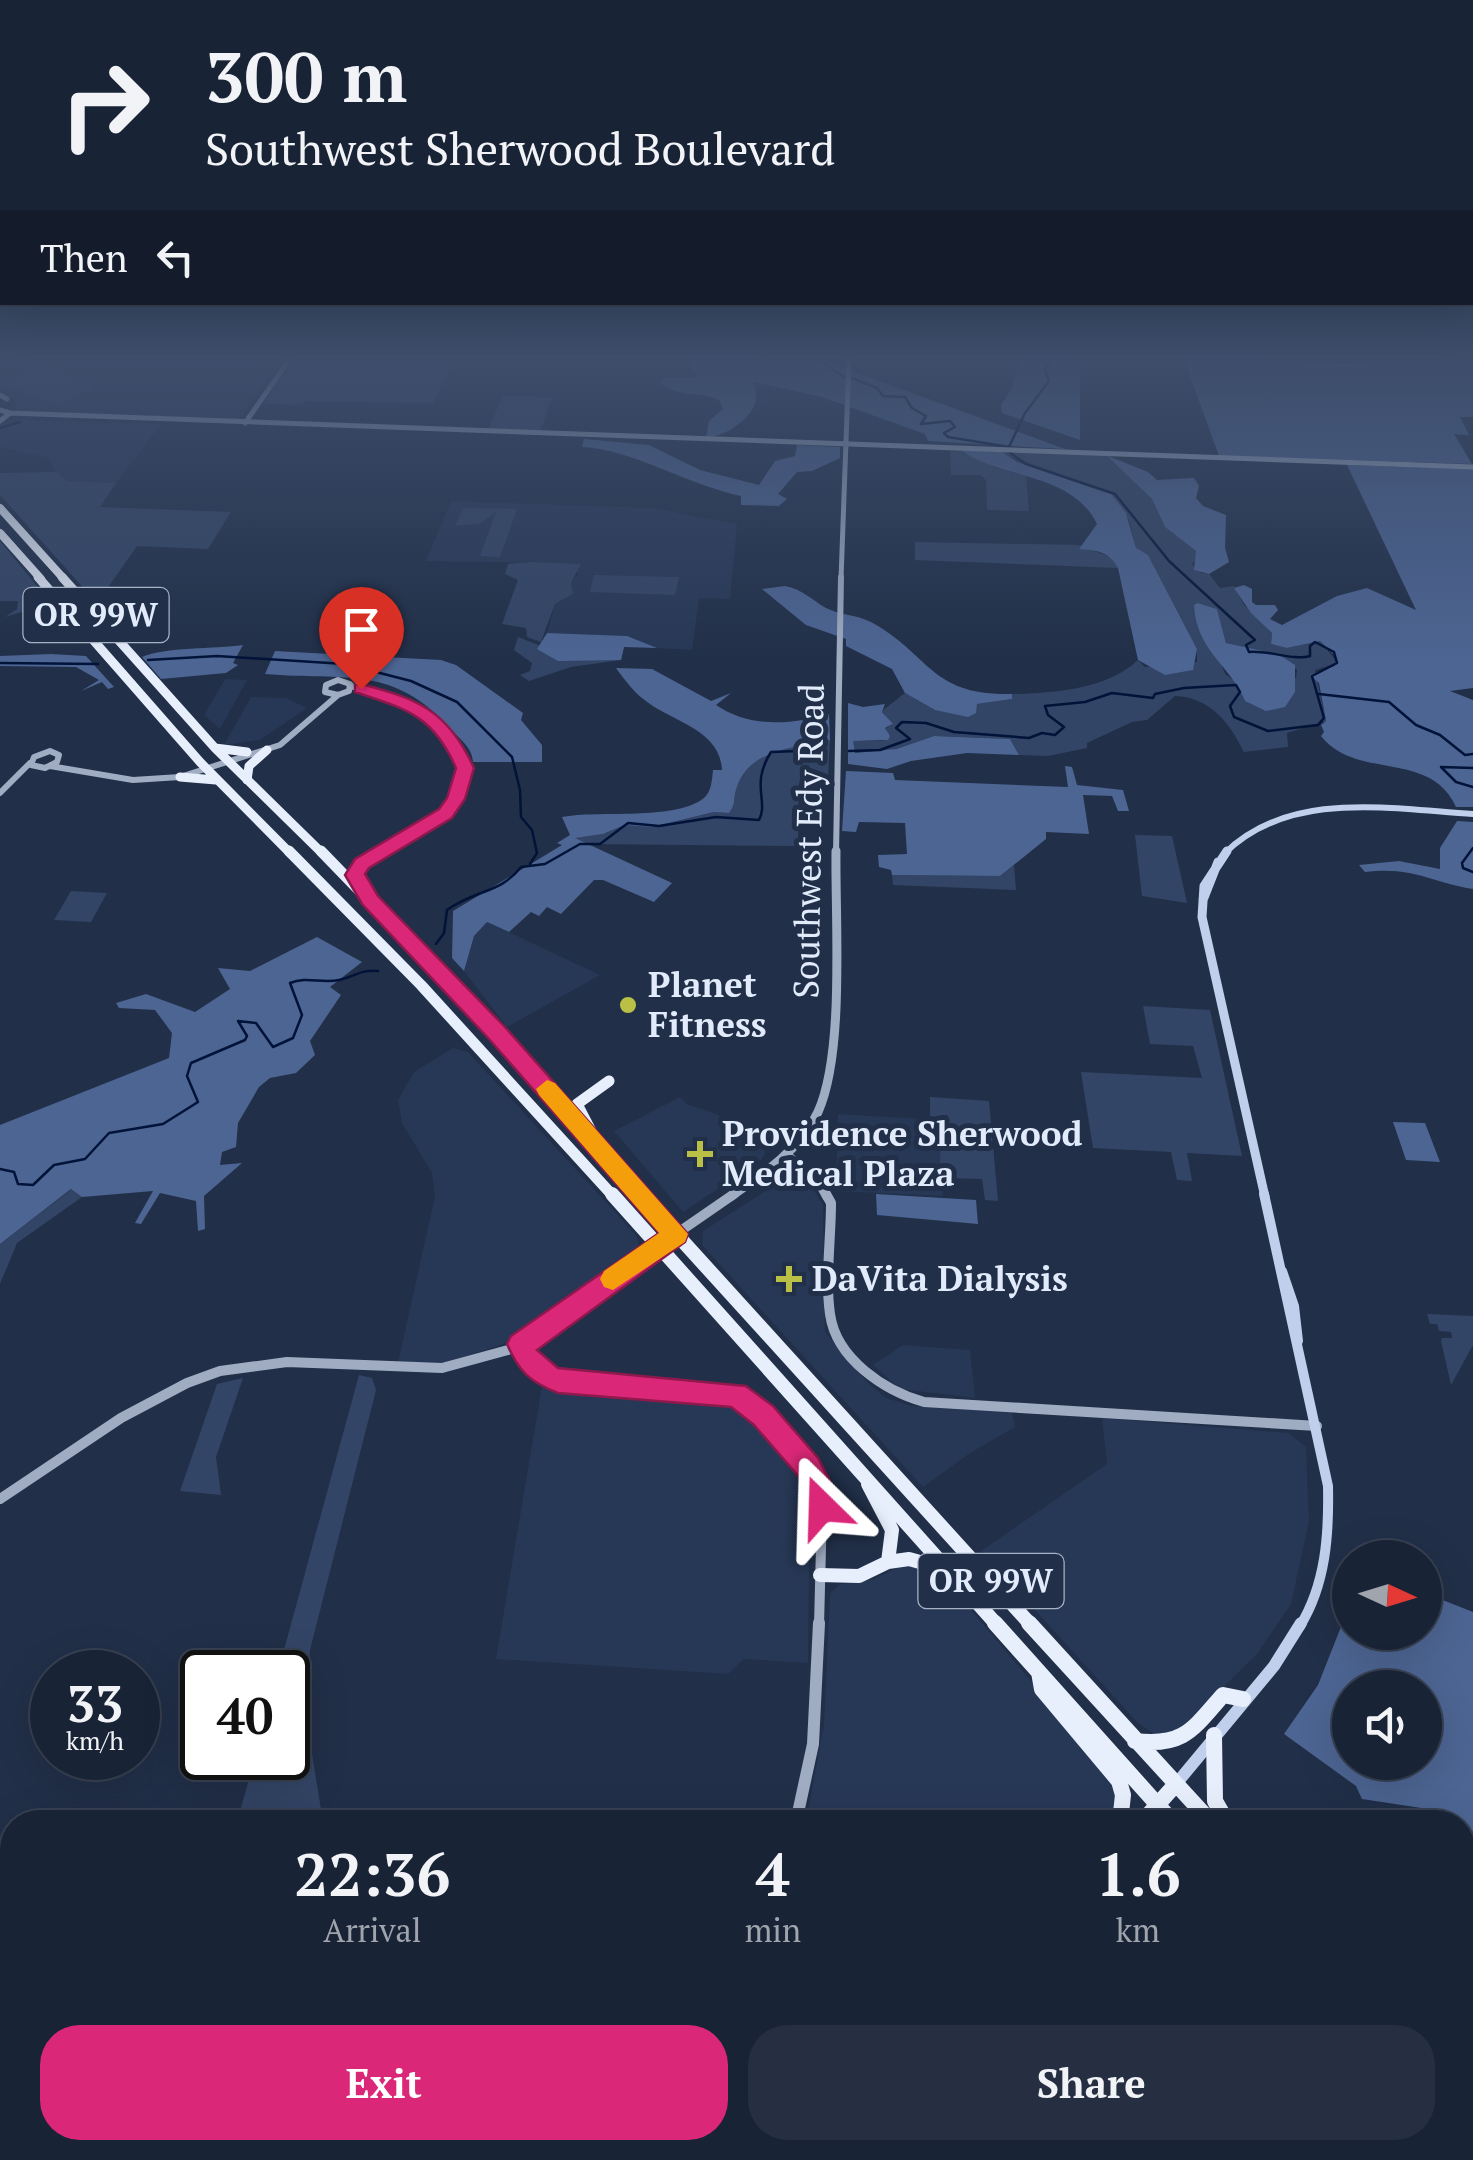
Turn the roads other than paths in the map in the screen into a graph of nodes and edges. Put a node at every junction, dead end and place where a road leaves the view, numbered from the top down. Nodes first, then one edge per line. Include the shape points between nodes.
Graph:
1 (844, 460) edge
2 (1276, 460) edge
3 (1473, 467) edge
4 (0, 508) edge
5 (0, 533) edge
6 (345, 691) junction
7 (326, 692) junction
8 (215, 748) junction
9 (268, 750) junction
10 (247, 752) junction
11 (193, 754) junction
12 (60, 757) junction
13 (227, 761) junction
14 (30, 763) junction
15 (45, 767) junction
16 (206, 767) junction
17 (180, 774) junction
18 (18, 776) junction
19 (248, 780) junction
20 (220, 781) junction
21 (0, 792) edge
22 (1473, 814) edge
23 (387, 848) junction
24 (333, 864) junction
25 (369, 899) junction
26 (1203, 900) joint
27 (609, 1081) dead end
28 (589, 1135) junction
29 (787, 1155) junction
30 (676, 1234) junction
31 (660, 1246) junction
32 (1282, 1271) joint
33 (520, 1344) junction
34 (1317, 1426) junction
35 (864, 1476) junction
36 (0, 1499) edge
37 (888, 1562) junction
38 (950, 1571) junction
39 (820, 1576) junction
40 (1040, 1672) junction
41 (1242, 1699) junction
42 (1214, 1735) junction
43 (1136, 1740) junction
44 (1176, 1784) junction
45 (1157, 1805) junction
46 (798, 1810) edge
47 (1121, 1810) edge
48 (1153, 1810) edge
49 (1162, 1810) edge
50 (1200, 1810) edge
51 (1220, 1810) edge

1 - 29 main road, Southwest Edy Road via 833,1061 817,1114
2 - 3 main road
4 - 8 highway, OR 99W
5 - 11 highway, OR 99W
6 - 7 main road
6 - 7 main road via 345,681 334,681
6 - 9 main road
6 - 23 main road via 418,707 453,742 465,766 446,814
7 - 10 main road via 288,734
8 - 10 highway
8 - 13 highway, OR 99W
9 - 13 main road
9 - 19 highway via 249,766
10 - 13 main road
11 - 16 highway, OR 99W
11 - 17 highway
12 - 14 main road via 46,751
12 - 15 main road
12 - 17 main road via 137,775
13 - 16 main road
13 - 19 highway, OR 99W
14 - 15 main road
14 - 18 main road
15 - 17 main road via 145,780
15 - 18 main road
16 - 17 main road
16 - 20 highway, OR 99W
17 - 20 highway
18 - 21 main road
19 - 24 highway, OR 99W
20 - 31 highway, OR 99W via 397,959
22 - 26 main road via 1318,811 1242,838 1218,862
23 - 24 highway via 352,864
23 - 25 highway via 355,869
24 - 25 highway, OR 99W
25 - 28 highway, OR 99W
26 - 32 main road via 1204,931
27 - 28 highway via 576,1104
28 - 30 highway, OR 99W
29 - 30 main road, Southwest Edy Road
29 - 34 main road via 818,1181 831,1203 835,1330 895,1394 924,1402
30 - 31 main road, Southwest Edy Road
30 - 43 highway, OR 99W
31 - 33 main road, Southwest Edy Road
31 - 35 highway, OR 99W
32 - 34 main road
33 - 36 main road via 473,1364 432,1371 286,1363 220,1370 156,1398
33 - 39 main road via 535,1368 552,1379 724,1392 753,1405 816,1481
34 - 41 main road via 1329,1508 1319,1582 1288,1647
35 - 37 highway via 892,1530
35 - 38 highway, OR 99W
37 - 38 highway via 913,1559
37 - 39 highway via 859,1576
38 - 40 highway, OR 99W
39 - 46 main road via 815,1725
40 - 45 highway, OR 99W
40 - 47 highway via 1042,1689 1119,1781
41 - 42 main road
41 - 43 highway via 1223,1695 1179,1741 1165,1746
42 - 44 main road
42 - 51 highway
43 - 44 highway, OR 99W
44 - 45 highway
44 - 50 highway, OR 99W
45 - 48 highway
45 - 49 highway, OR 99W

